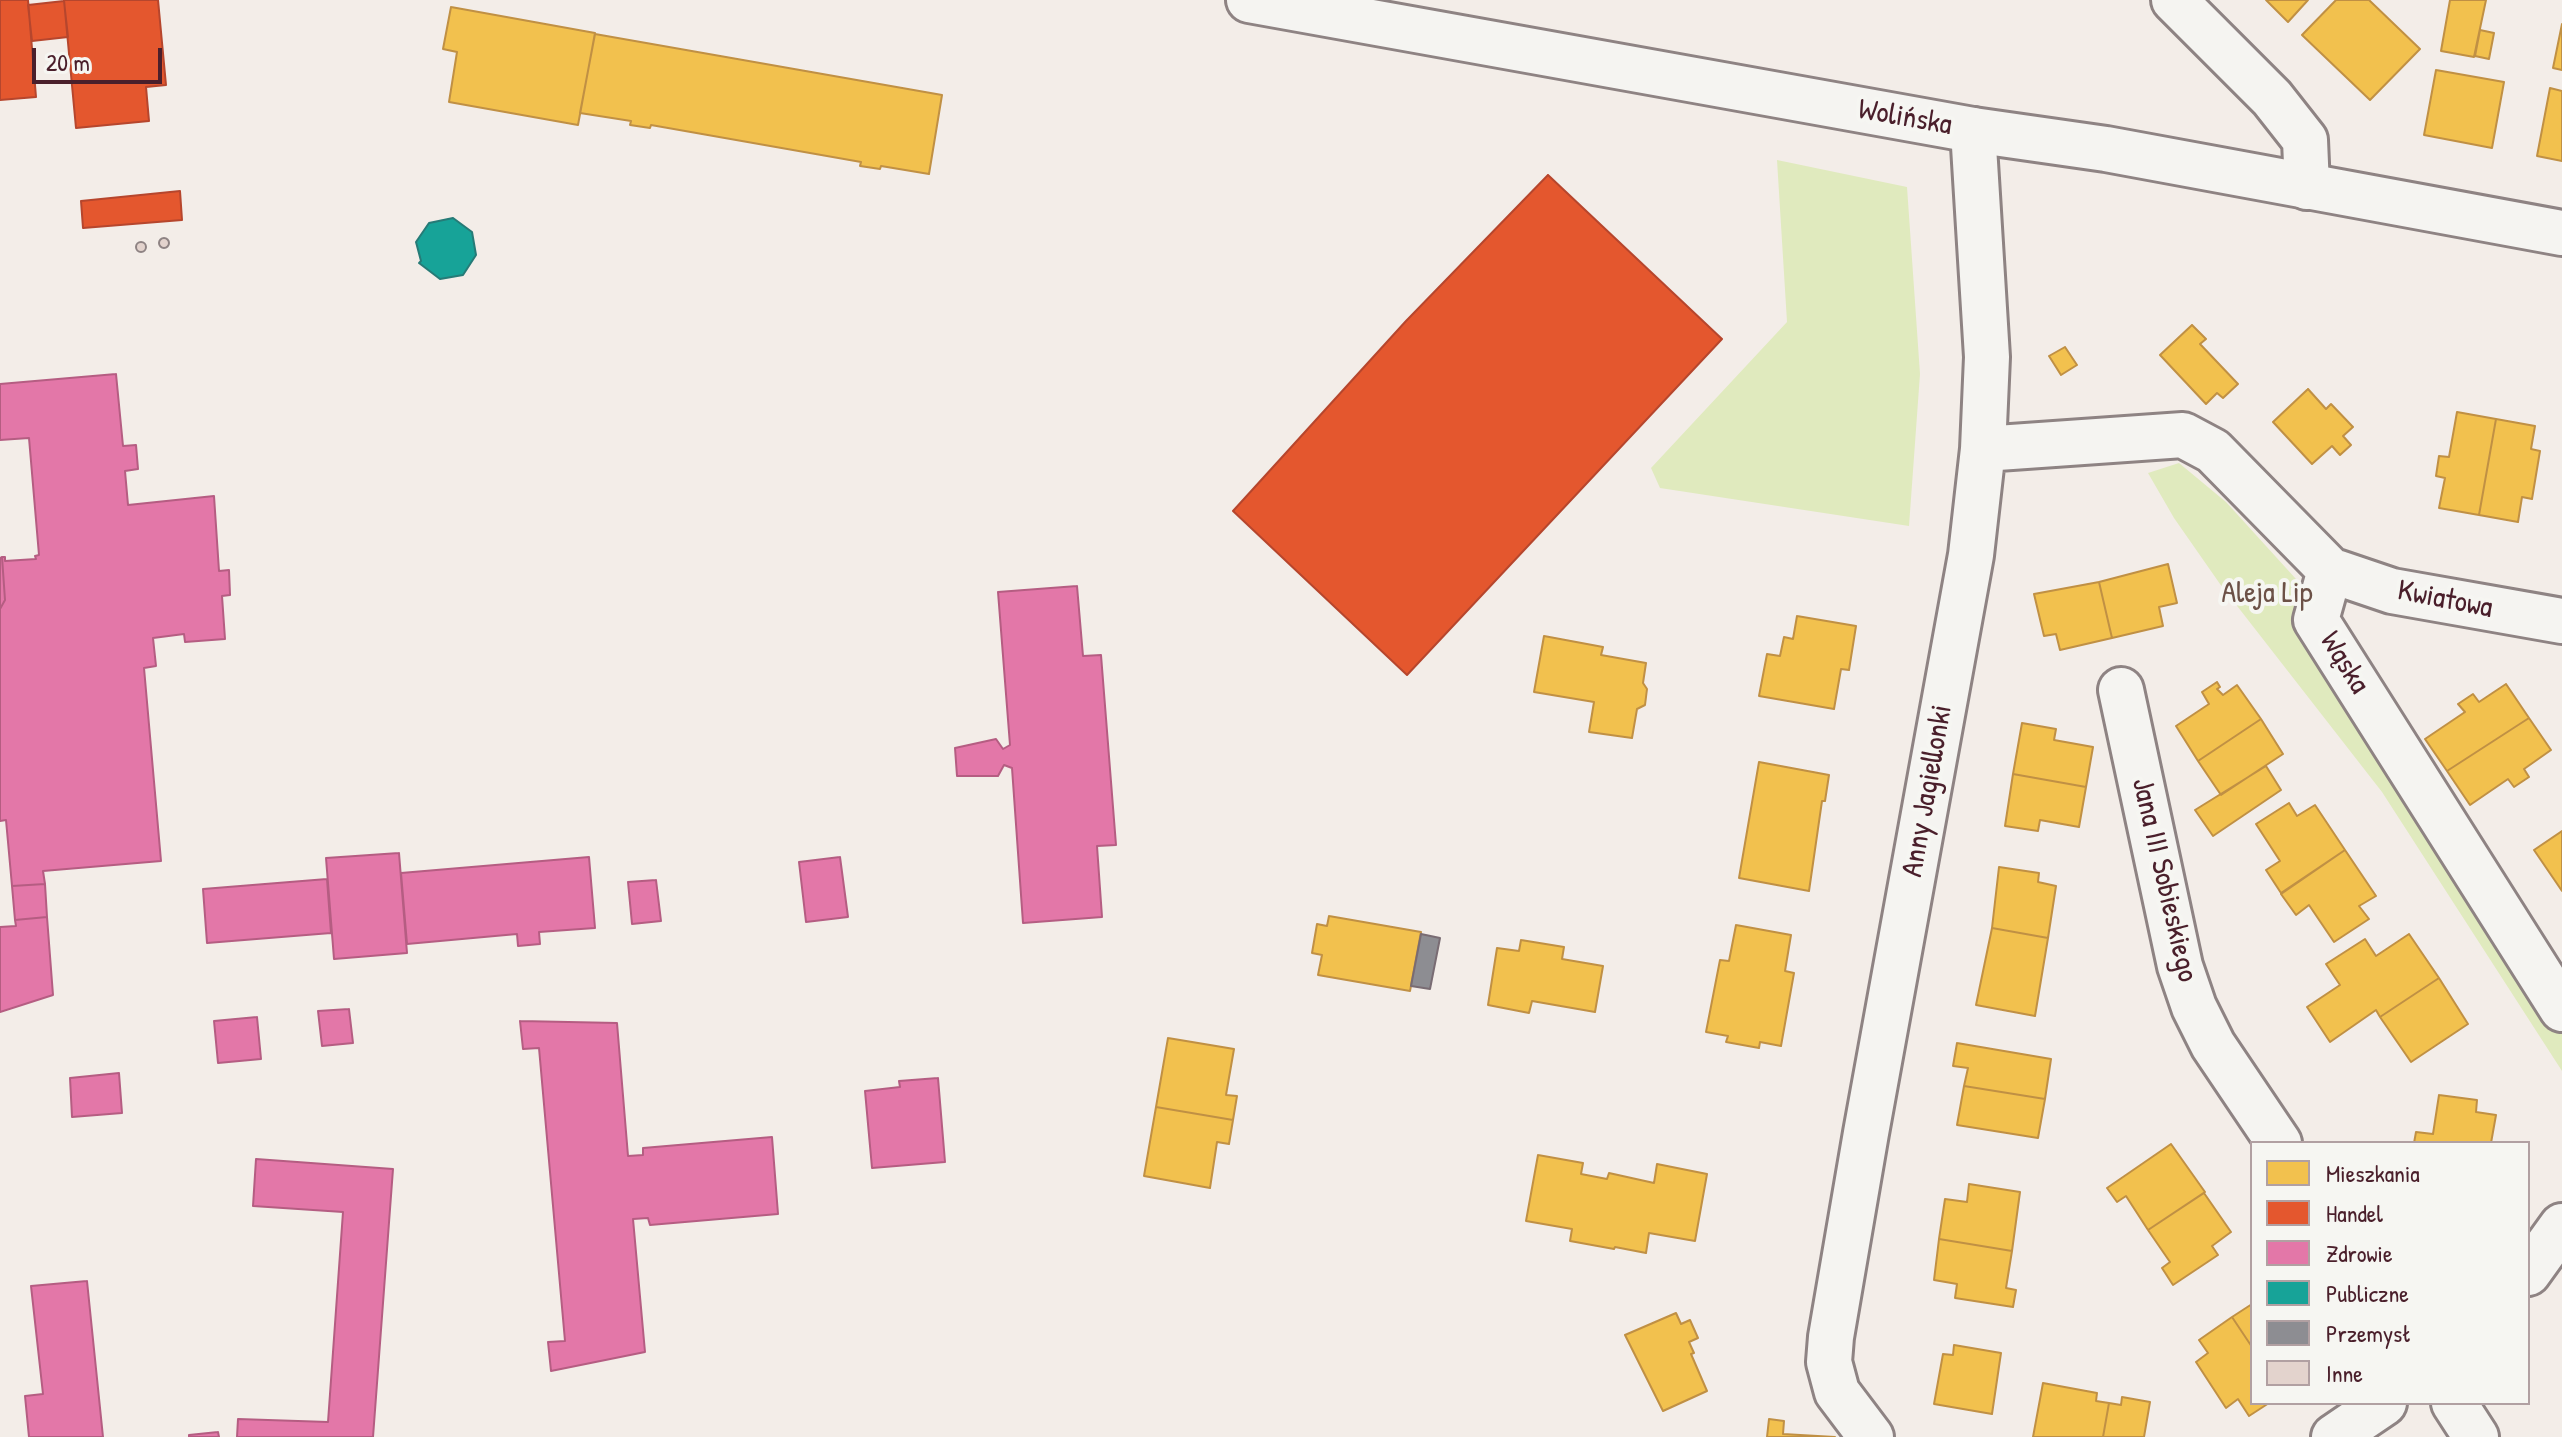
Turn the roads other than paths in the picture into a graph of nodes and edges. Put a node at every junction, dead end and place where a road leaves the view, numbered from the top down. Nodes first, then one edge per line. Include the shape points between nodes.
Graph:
1 (1249, 0) edge
2 (2174, 0) edge
3 (1973, 130) junction
4 (2307, 187) junction
5 (2562, 233) edge
6 (1983, 449) junction
7 (2330, 570) junction
8 (2562, 621) edge
9 (2121, 690) dead end
10 (2562, 1009) edge
11 (2278, 1141) edge
12 (2562, 1226) edge
13 (2530, 1270) edge
14 (2381, 1405) edge
15 (2455, 1405) edge
16 (1871, 1437) edge
17 (2334, 1437) edge
18 (2476, 1437) edge

1 - 3 street, Wolińska
2 - 4 street via 2272,98 2305,140
3 - 4 street, Wolińska
3 - 6 street, Anny Jagiellonki via 1987,357
4 - 5 street, Wolińska
6 - 7 street via 2183,435 2213,451
6 - 16 street, Anny Jagiellonki via 1971,555 1831,1337 1829,1362 1837,1392
7 - 8 street, Kwiatowa via 2392,591
7 - 10 street, Wąska via 2316,620
9 - 11 street, Jana III Sobieskiego via 2189,993 2213,1045
12 - 13 street
14 - 17 street
15 - 18 street

